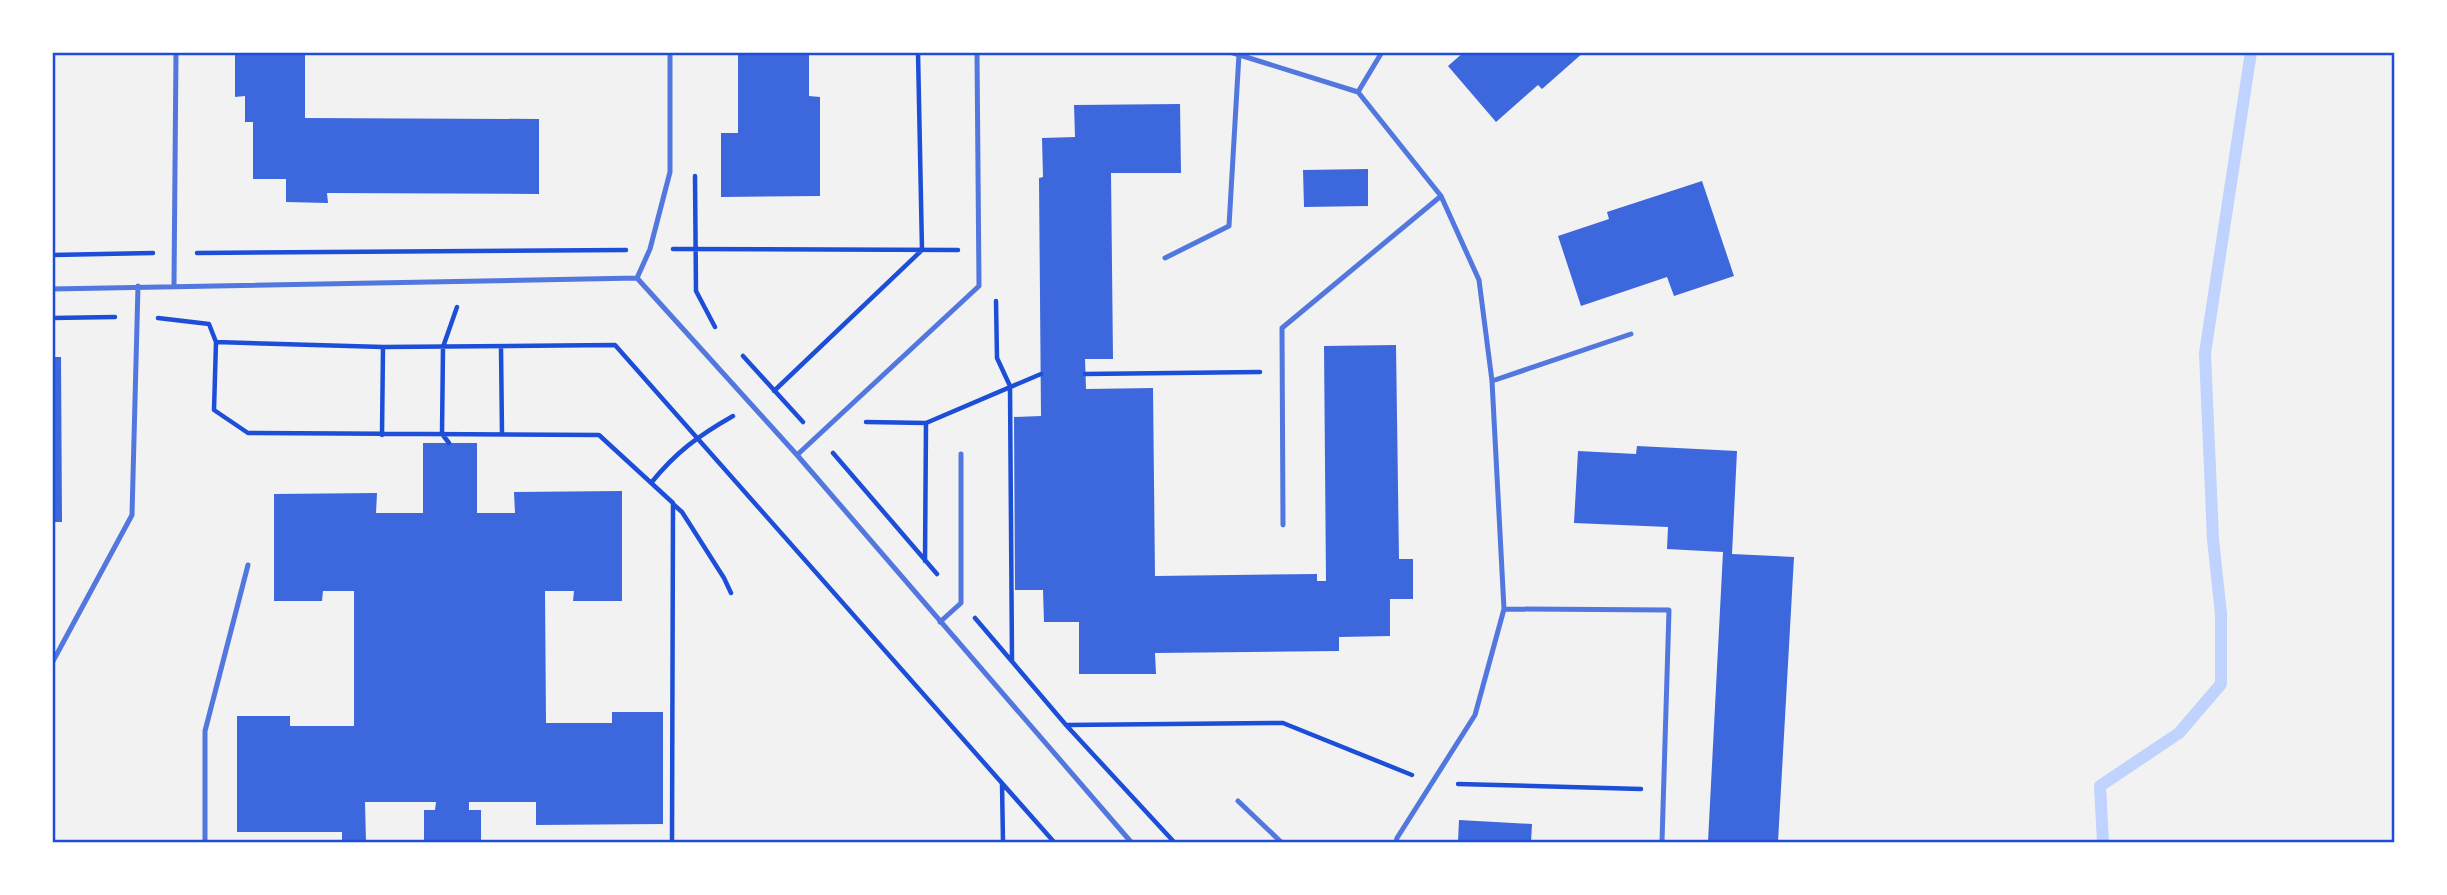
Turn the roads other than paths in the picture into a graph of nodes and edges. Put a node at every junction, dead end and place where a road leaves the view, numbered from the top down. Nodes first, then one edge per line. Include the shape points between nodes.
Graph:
1 (176, 52) edge
2 (670, 52) edge
3 (977, 52) edge
4 (1230, 52) edge
5 (1382, 52) edge
6 (1239, 54) junction
7 (1358, 92) junction
8 (1441, 196) junction
9 (1165, 258) dead end
10 (637, 278) junction
11 (174, 285) junction
12 (138, 286) junction
13 (52, 289) edge
14 (1631, 334) dead end
15 (1492, 381) junction
16 (961, 454) dead end
17 (797, 455) junction
18 (1283, 525) dead end
19 (248, 565) dead end
20 (1504, 609) junction
21 (940, 622) junction
22 (52, 663) edge
23 (1238, 801) dead end
24 (205, 842) edge
25 (1130, 842) edge
26 (1281, 842) edge
27 (1396, 842) edge
28 (1662, 842) edge

1 - 11 lane
2 - 10 lane via 670,172 650,249
3 - 17 lane via 979,286
4 - 6 lane
5 - 7 lane
6 - 7 lane
6 - 9 lane via 1229,226
7 - 8 lane
8 - 15 lane via 1479,281
8 - 18 lane via 1282,328
10 - 11 lane
10 - 17 lane
11 - 12 lane
12 - 13 lane
12 - 22 lane via 132,515
14 - 15 lane
15 - 20 lane
16 - 21 lane via 961,603
17 - 21 lane
19 - 24 lane via 205,731
20 - 27 lane via 1475,716
20 - 28 lane via 1669,610
21 - 25 lane
23 - 26 lane

